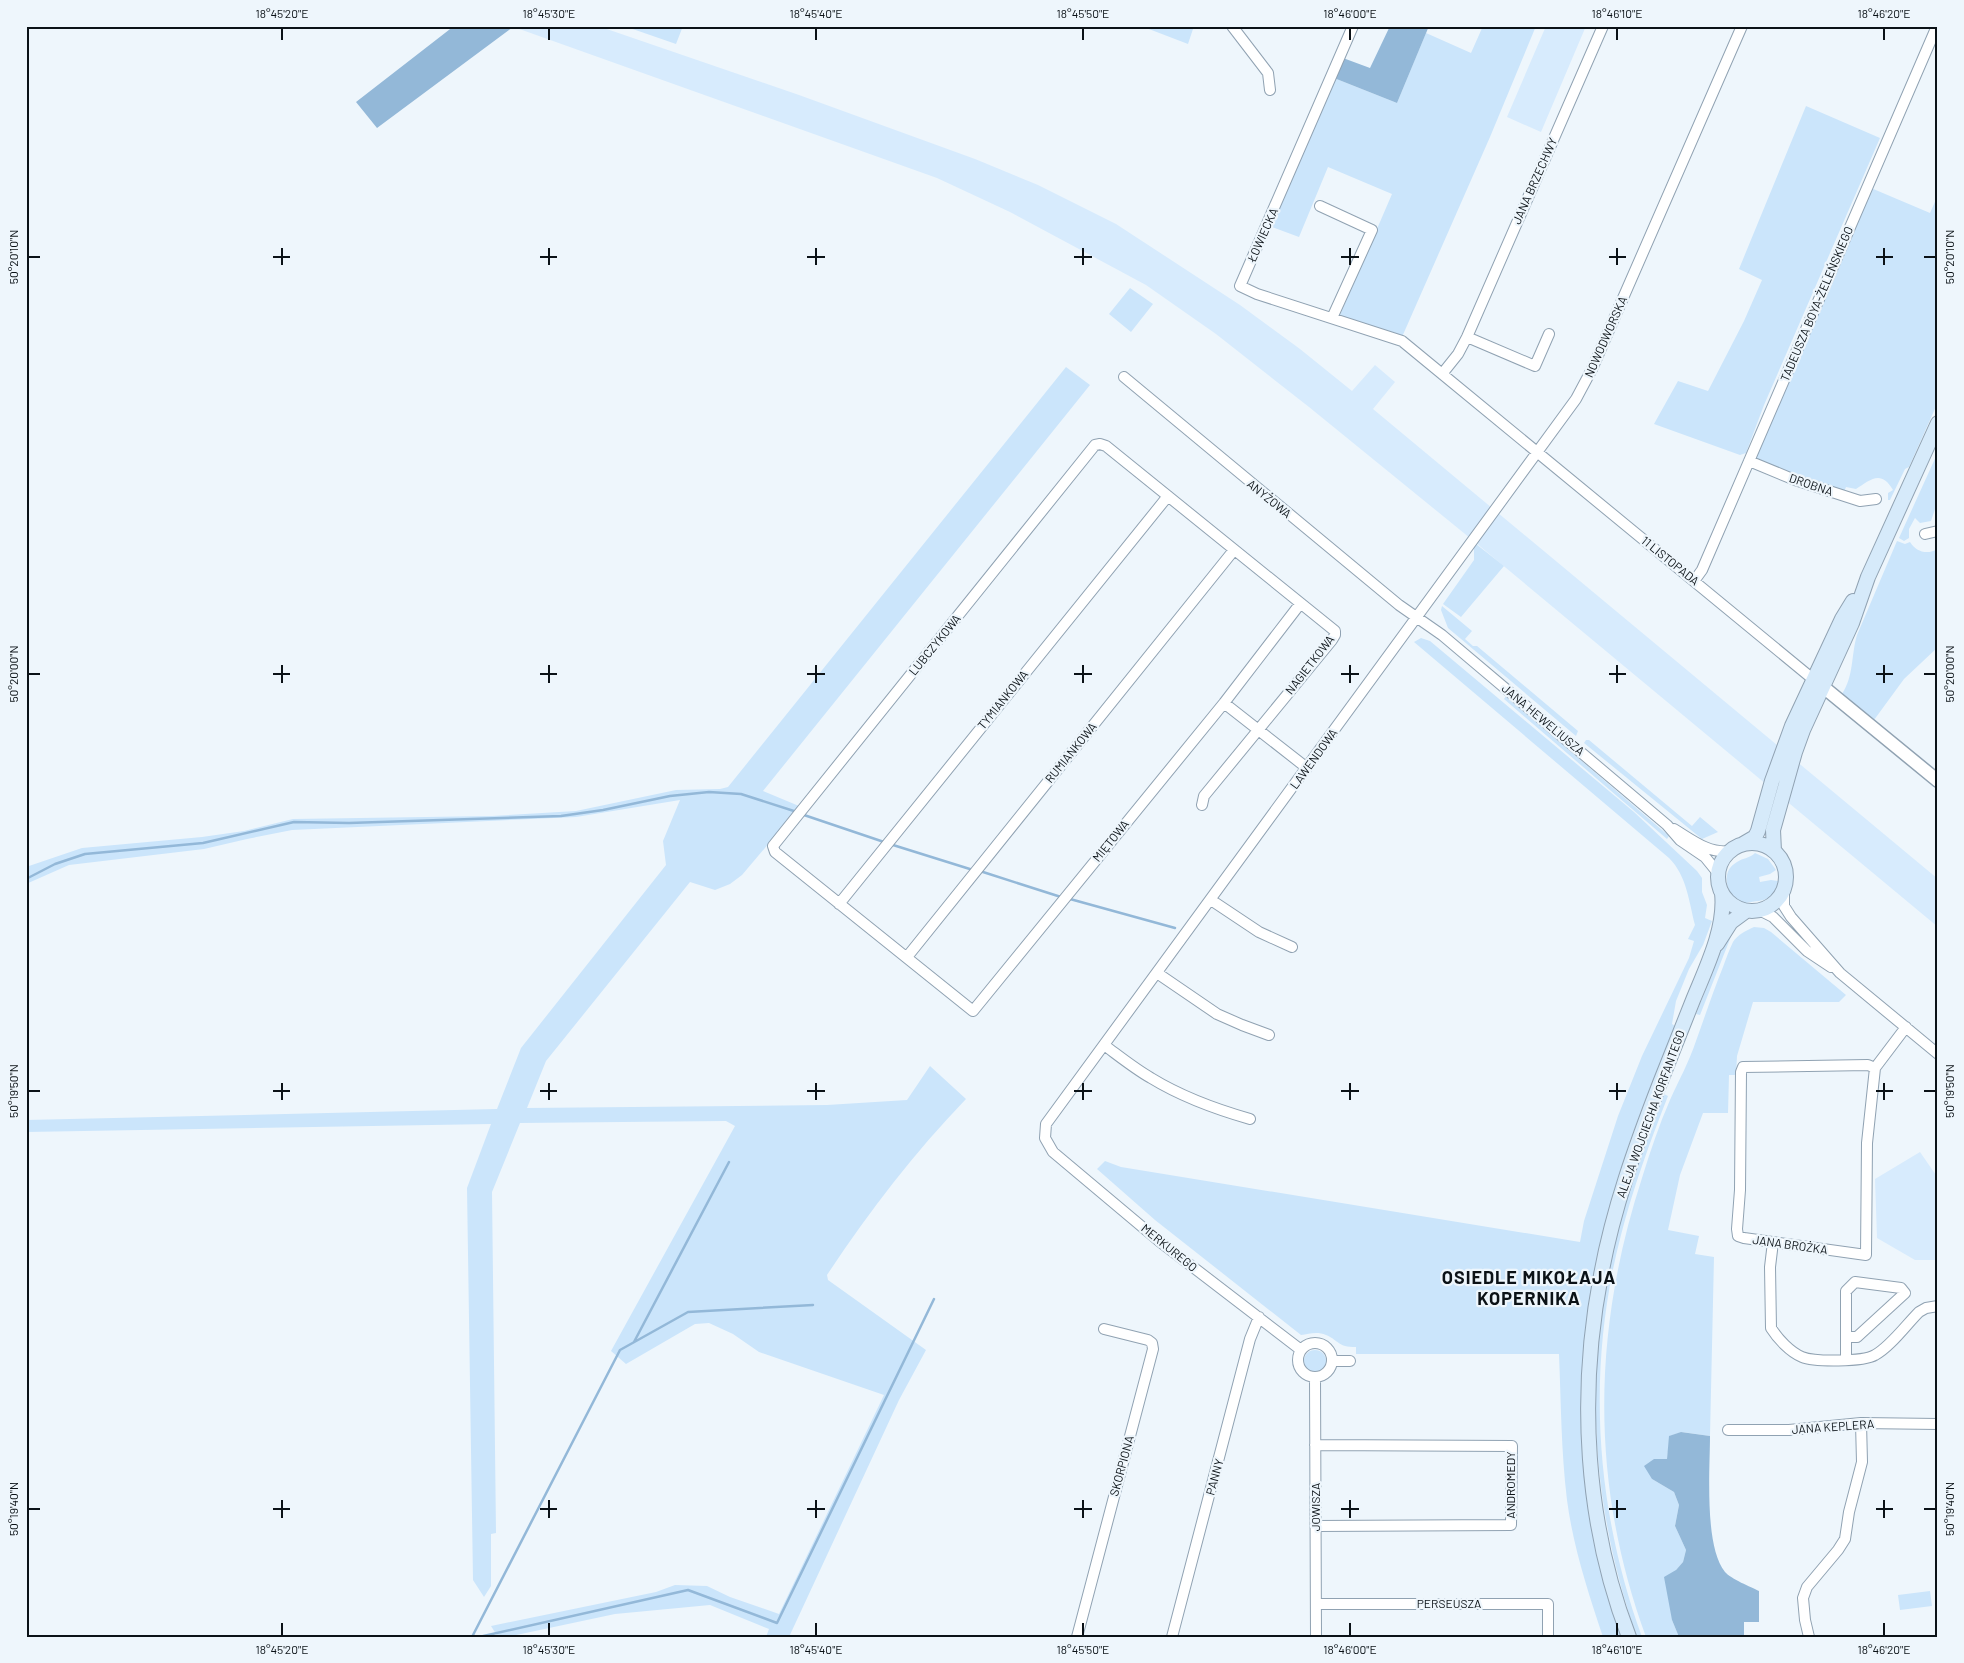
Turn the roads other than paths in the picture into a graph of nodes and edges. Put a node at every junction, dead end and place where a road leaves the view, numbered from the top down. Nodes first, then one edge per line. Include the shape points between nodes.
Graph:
1 (1232, 26) edge
2 (1353, 26) edge
3 (1603, 26) edge
4 (1742, 26) edge
5 (1937, 26) edge
6 (1270, 90) dead end
7 (1320, 206) dead end
8 (1332, 318) junction
9 (1549, 334) dead end
10 (1467, 336) junction
11 (1402, 341) joint
12 (1442, 374) junction
13 (1124, 377) dead end
14 (1938, 423) edge
15 (1538, 453) junction
16 (1749, 461) junction
17 (1168, 496) junction
18 (1876, 499) dead end
19 (1938, 531) edge
20 (1925, 534) dead end
21 (1234, 550) junction
22 (1694, 581) junction
23 (1300, 604) junction
24 (1417, 617) junction
25 (1818, 683) junction
26 (1224, 703) junction
27 (1258, 730) junction
28 (1307, 768) junction
29 (1938, 781) edge
30 (1202, 805) dead end
31 (1667, 825) junction
32 (1737, 848) junction
33 (1774, 851) junction
34 (1718, 873) junction
35 (1784, 891) junction
36 (1722, 893) junction
37 (1211, 900) junction
38 (838, 904) junction
39 (1746, 911) junction
40 (1761, 911) junction
41 (1292, 947) dead end
42 (1714, 948) junction
43 (907, 957) junction
44 (1157, 973) junction
45 (1840, 973) junction
46 (1906, 1027) junction
47 (1269, 1035) dead end
48 (1104, 1045) junction
49 (1938, 1054) edge
50 (1875, 1068) junction
51 (1250, 1119) dead end
52 (1045, 1138) joint
53 (1773, 1242) junction
54 (1938, 1306) edge
55 (1259, 1317) junction
56 (1104, 1329) dead end
57 (1846, 1337) junction
58 (1301, 1350) junction
59 (1846, 1360) junction
60 (1332, 1361) junction
61 (1350, 1361) dead end
62 (1315, 1378) junction
63 (1861, 1423) junction
64 (1938, 1424) edge
65 (1728, 1430) dead end
66 (1316, 1446) junction
67 (1316, 1526) junction
68 (1316, 1604) junction
69 (1077, 1637) edge
70 (1172, 1637) edge
71 (1316, 1637) edge
72 (1548, 1637) edge
73 (1629, 1637) edge
74 (1809, 1637) edge

1 - 6 street via 1268,73
2 - 8 street, ŁOWIECKA via 1240,286
3 - 10 street, JANA BRZECHWY
4 - 15 street, NOWODWORSKA via 1592,369 1576,399
5 - 16 street, TADEUSZA BOYA-ŻELEŃSKIEGO
7 - 8 street via 1372,230
8 - 11 street, ŁOWIECKA
9 - 10 street via 1535,366
10 - 12 street, JANA BRZECHWY
11 - 12 street, 11 LISTOPADA
12 - 15 street, 11 LISTOPADA
13 - 24 street, ANYŻOWA
14 - 25 main road via 1868,577 1852,623
15 - 22 street, 11 LISTOPADA
15 - 24 street, NOWODWORSKA
16 - 18 street, DROBNA via 1860,501
16 - 22 street, TADEUSZA BOYA-ŻELEŃSKIEGO via 1702,570
17 - 21 street, LUBCZYKOWA
17 - 38 street, TYMIANKOWA
17 - 38 street, LUBCZYKOWA via 1106,446 1095,445 773,846 775,852
19 - 20 street
21 - 23 street, NAGIETKOWA
21 - 43 street, RUMIANKOWA
22 - 25 street, 11 LISTOPADA
23 - 26 street, MIĘTOWA
23 - 27 street, NAGIETKOWA via 1335,631 1335,635
24 - 28 street, LAWENDOWA
24 - 31 street, JANA HEWELIUSZA
25 - 29 street, 11 LISTOPADA
25 - 32 main road via 1784,746 1758,831 1755,837
25 - 33 main road via 1773,830
26 - 27 street
26 - 43 street, MIĘTOWA via 974,1011
27 - 28 street
27 - 30 street, NAGIETKOWA via 1204,796
28 - 37 street, LAWENDOWA
31 - 32 street, JANA HEWELIUSZA via 1709,849 1722,852
31 - 34 street, JANA HEWELIUSZA
32 - 33 main road via 1760,844
32 - 34 main road via 1722,860
33 - 35 main road via 1786,868
34 - 36 main road
35 - 40 main road via 1777,901
35 - 45 street via 1786,911
36 - 39 main road via 1731,904
36 - 42 main road, ALEJA WOJCIECHA KORFANTEGO
37 - 41 street via 1258,932
37 - 44 street, LAWENDOWA
38 - 43 street, LUBCZYKOWA
39 - 40 main road
39 - 42 main road, ALEJA WOJCIECHA KORFANTEGO via 1732,922
40 - 45 street via 1778,921 1807,951
42 - 73 main road, ALEJA WOJCIECHA KORFANTEGO via 1627,1172 1606,1250 1594,1321 1588,1403 1592,1481 1607,1566
44 - 47 street via 1217,1014
44 - 48 street, LAWENDOWA
45 - 46 street
46 - 49 street
46 - 50 street
48 - 51 street via 1150,1078 1187,1097
48 - 52 street, LAWENDOWA via 1046,1124
50 - 53 street, JANA BROŻKA via 1867,1143 1866,1255
50 - 53 street, JANA BROŻKA via 1868,1065 1743,1067 1738,1236
52 - 55 street, MERKUREGO via 1053,1152
53 - 59 street via 1771,1328 1800,1357
54 - 59 street via 1919,1312 1876,1355
55 - 58 street, MERKUREGO
55 - 70 street, PANNY via 1250,1339
56 - 69 street, SKORPIONA via 1148,1340 1153,1349
57 - 57 street via 1857,1337 1905,1293 1901,1288 1855,1282 1850,1285 1846,1291
57 - 59 street
58 - 60 street via 1310,1344 1321,1344 1329,1350
58 - 62 street via 1300,1368
60 - 61 street
60 - 62 street via 1329,1371
62 - 66 street, JOWISZA
63 - 64 street, JANA KEPLERA
63 - 65 street, JANA KEPLERA via 1789,1430
63 - 74 street via 1862,1462 1845,1539 1807,1587 1803,1598
66 - 67 street, JOWISZA
66 - 67 street, ANDROMEDY via 1512,1446 1511,1525
67 - 68 street, JOWISZA
68 - 71 street, JOWISZA
68 - 72 street, PERSEUSZA via 1548,1604

